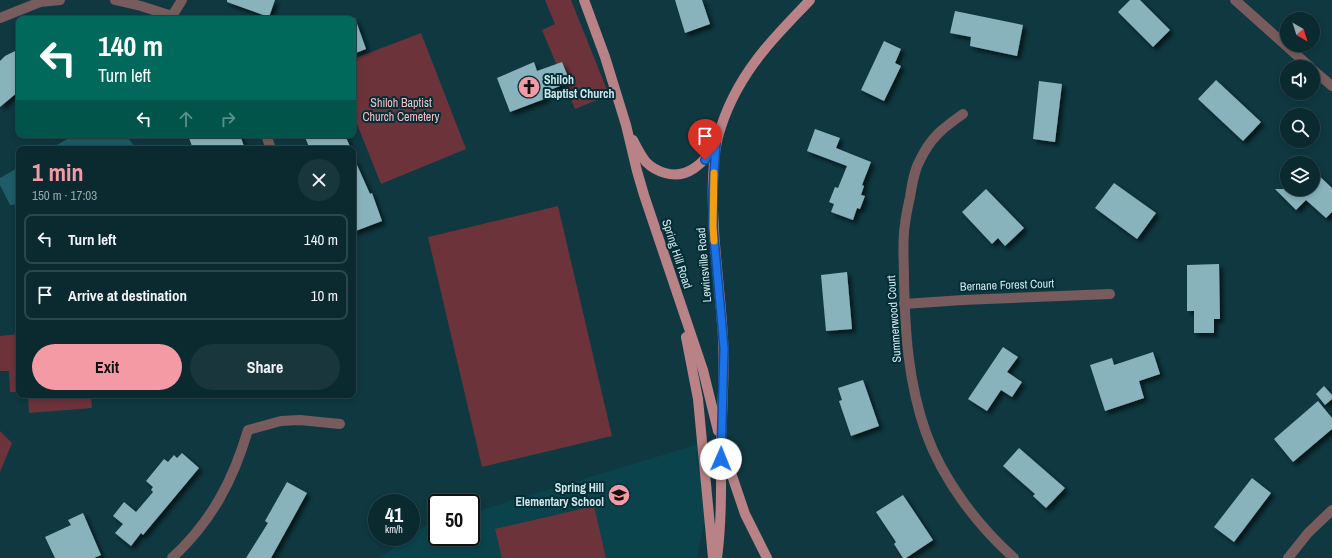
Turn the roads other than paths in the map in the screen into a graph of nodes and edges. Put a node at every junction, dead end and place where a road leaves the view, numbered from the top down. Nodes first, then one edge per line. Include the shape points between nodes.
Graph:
1 (60, 0) edge
2 (115, 0) edge
3 (182, 0) edge
4 (584, 0) edge
5 (810, 0) edge
6 (1235, 0) edge
7 (168, 16) edge
8 (175, 16) edge
9 (0, 18) edge
10 (1302, 60) edge
11 (1320, 76) edge
12 (1332, 86) edge
13 (963, 114) dead end
14 (626, 126) junction
15 (716, 143) junction
16 (1110, 294) dead end
17 (679, 302) junction
18 (904, 304) junction
19 (340, 424) dead end
20 (721, 444) junction
21 (1332, 510) edge
22 (172, 558) edge
23 (713, 558) edge
24 (717, 558) edge
25 (767, 558) edge
26 (1014, 558) edge
27 (1288, 558) edge

1 - 9 street via 40,2
2 - 7 street
3 - 8 street
4 - 14 main road, Spring Hill Road
5 - 15 main road, Lewinsville Road via 765,48 747,73 732,101
6 - 10 street
11 - 12 street
13 - 18 street, Summerwood Court via 943,128 929,144 913,179 904,225
14 - 15 main road via 646,162 657,170 669,174 693,170 705,160
14 - 17 main road, Spring Hill Road via 644,195
15 - 20 main road, Lewinsville Road via 713,227 723,344
16 - 18 street, Bernane Forest Court
17 - 20 main road, Spring Hill Road via 703,370
17 - 23 main road via 698,398
18 - 26 street, Summerwood Court via 906,342 914,393 926,434 969,510
19 - 22 street via 281,421 248,430 232,475 218,503 201,528
20 - 24 main road, Lewinsville Road via 721,520
20 - 25 main road, Spring Hill Road via 745,514
21 - 27 street via 1308,533

